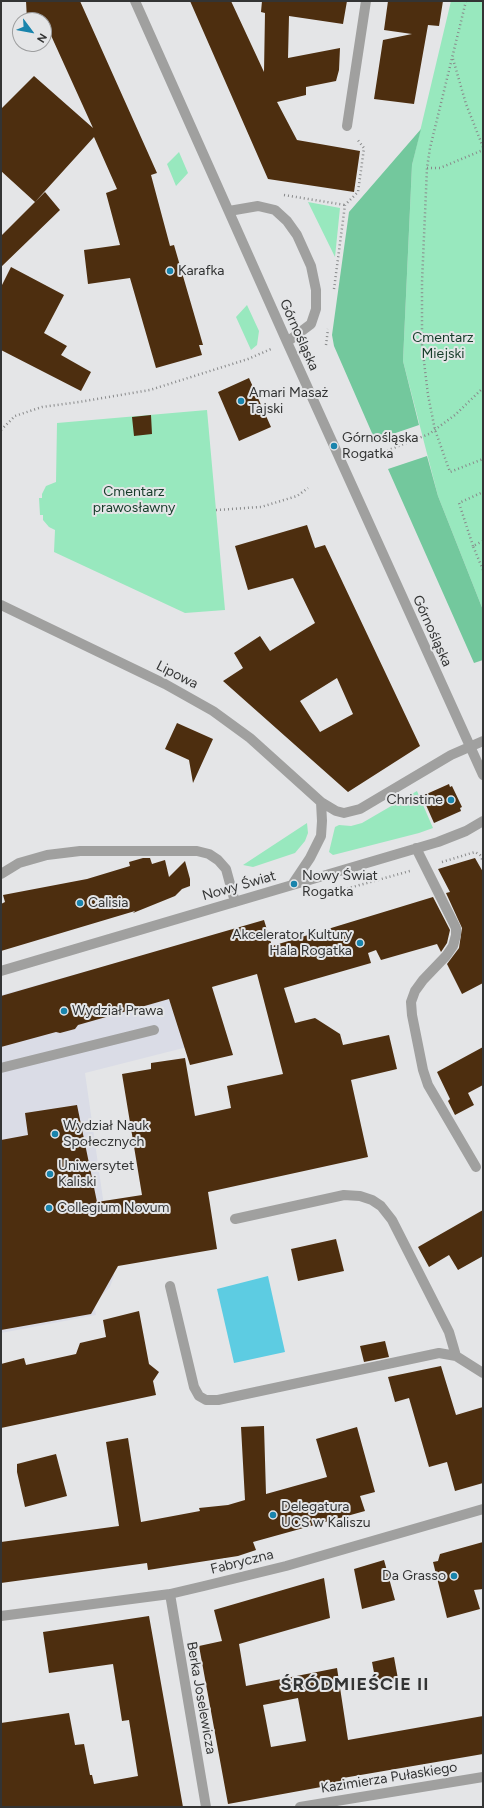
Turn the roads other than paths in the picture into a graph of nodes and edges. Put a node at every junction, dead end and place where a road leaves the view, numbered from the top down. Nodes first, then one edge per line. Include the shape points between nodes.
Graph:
1 (135, 1) edge
2 (366, 1) edge
3 (347, 126) road end
4 (229, 211) junction
5 (287, 342) junction
6 (1, 604) edge
7 (483, 740) edge
8 (470, 746) junction
9 (483, 775) edge
10 (321, 802) junction
11 (483, 822) edge
12 (416, 848) junction
13 (1, 874) edge
14 (292, 885) junction
15 (235, 902) junction
16 (1, 971) edge
17 (154, 1030) dead end
18 (1, 1068) edge
19 (476, 1167) dead end
20 (235, 1219) dead end
21 (170, 1286) dead end
22 (456, 1356) junction
23 (483, 1373) edge
24 (483, 1509) edge
25 (170, 1594) junction
26 (1, 1616) edge
27 (483, 1776) edge
28 (341, 1804) edge
29 (206, 1807) edge
30 (300, 1807) edge

1 - 4 street, Górnośląska
2 - 3 street
4 - 5 street, Górnośląska
4 - 5 street via 258,206 275,210 297,234 311,266 316,290 316,309 311,324
5 - 8 street, Górnośląska
6 - 10 street, Lipowa via 165,684 213,711 250,738
7 - 8 street
8 - 9 street, Górnośląska
8 - 10 street via 360,809 344,813 332,810
10 - 14 street via 321,836
11 - 12 street, Nowy Świat via 452,837
12 - 14 street, Nowy Świat
12 - 19 street via 456,928 456,935 453,946 446,956 415,991 411,1002 412,1015 428,1085
13 - 15 street via 19,863 46,855 80,851 197,851 209,854 226,869
14 - 15 street, Nowy Świat
15 - 16 street, Nowy Świat
17 - 18 street
20 - 22 street via 344,1195 372,1200 381,1206 392,1220 449,1332
21 - 22 street via 194,1387 199,1396 206,1400 218,1400 439,1353
22 - 23 street
24 - 25 street, Fabryczna via 286,1566
25 - 26 street, Fabryczna
25 - 29 street, Berka Joselewicza
27 - 28 street, Kazimierza Pułaskiego
28 - 30 street, Kazimierza Pułaskiego

